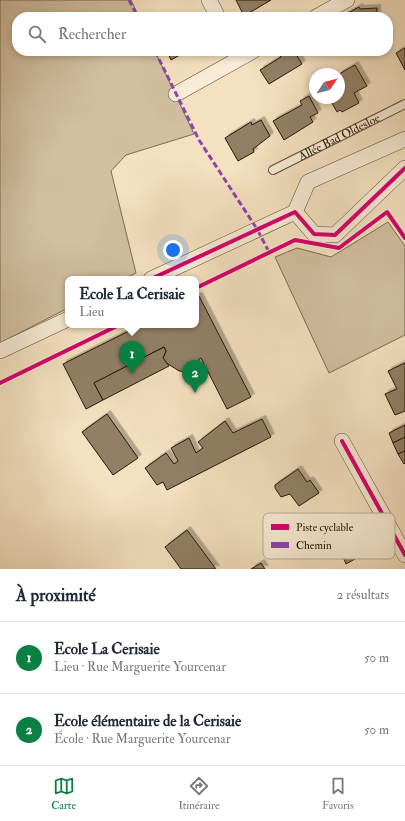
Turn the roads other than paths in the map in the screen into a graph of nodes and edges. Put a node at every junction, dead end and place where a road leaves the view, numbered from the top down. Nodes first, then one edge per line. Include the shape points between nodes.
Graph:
1 (209, 0) edge
2 (347, 0) edge
3 (215, 12) edge
4 (325, 12) edge
5 (239, 56) edge
6 (176, 94) dead end
7 (405, 104) edge
8 (405, 139) edge
9 (405, 168) edge
10 (273, 170) dead end
11 (295, 212) junction
12 (157, 276) edge
13 (65, 320) edge
14 (0, 351) edge
15 (342, 441) dead end
16 (382, 513) edge
17 (395, 537) edge
18 (405, 555) edge

1 - 3 street
2 - 4 street
5 - 6 street
7 - 10 lane, Allée Bad Oldesloe
8 - 11 street via 308,182
9 - 11 street via 335,235 314,234
11 - 12 street
13 - 14 street
15 - 16 street
17 - 18 street

